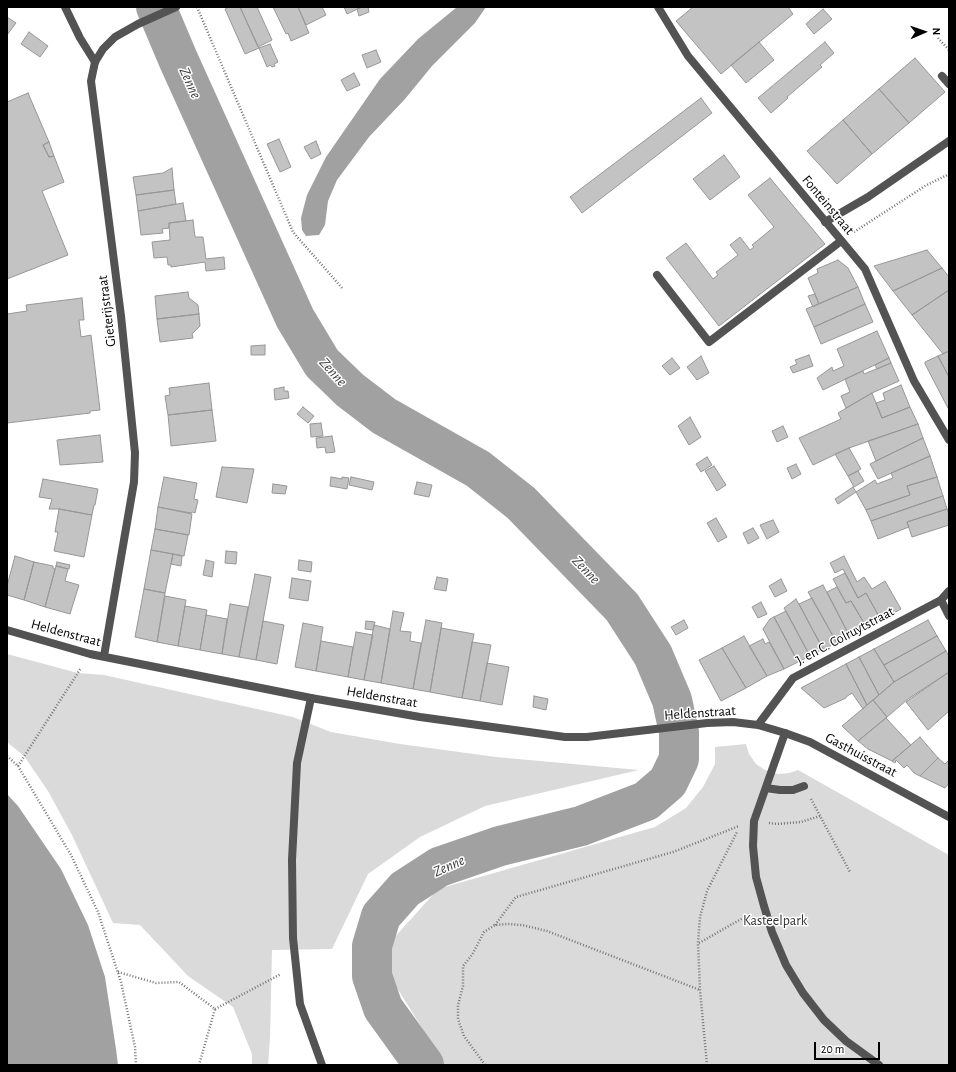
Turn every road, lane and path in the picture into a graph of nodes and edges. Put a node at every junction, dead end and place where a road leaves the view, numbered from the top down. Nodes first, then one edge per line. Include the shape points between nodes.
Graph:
1 (65, 7) edge
2 (176, 7) edge
3 (197, 7) edge
4 (658, 7) edge
5 (938, 38) dead end
6 (949, 50) edge
7 (95, 62) junction
8 (942, 76) dead end
9 (949, 84) edge
10 (949, 141) edge
11 (949, 174) edge
12 (825, 222) junction
13 (841, 241) junction
14 (657, 276) dead end
15 (342, 288) dead end
16 (949, 439) edge
17 (949, 591) edge
18 (941, 600) junction
19 (949, 616) edge
20 (7, 630) edge
21 (90, 654) junction
22 (104, 656) junction
23 (311, 698) junction
24 (758, 725) junction
25 (785, 733) junction
26 (7, 756) edge
27 (18, 766) junction
28 (804, 786) joint
29 (766, 788) junction
30 (820, 816) junction
31 (949, 817) edge
32 (754, 821) junction
33 (850, 872) dead end
34 (764, 906) junction
35 (495, 925) junction
36 (698, 943) junction
37 (296, 966) junction
38 (118, 972) junction
39 (700, 990) junction
40 (214, 1009) junction
41 (136, 1065) edge
42 (199, 1065) edge
43 (322, 1065) edge
44 (485, 1065) edge
45 (707, 1065) edge
46 (879, 1065) edge

1 - 7 street
2 - 7 street, Gieterijstraat via 115,37
3 - 15 path via 293,232
4 - 12 street, Fonteinstraat via 688,56
5 - 6 path
7 - 22 street, Gieterijstraat via 91,80 121,316 135,453 134,482
8 - 9 street
10 - 12 street via 868,197
11 - 13 path
12 - 13 street, Fonteinstraat
13 - 14 street via 709,342
13 - 16 street, Fonteinstraat via 865,269 914,382
17 - 18 street
18 - 19 street
18 - 24 street, J. en C. Colruytstraat via 793,678
20 - 21 street, Heldenstraat
21 - 22 street, Heldenstraat
21 - 27 path
22 - 23 street, Heldenstraat
23 - 24 street, Heldenstraat via 420,717 565,737 587,737 707,723 733,722
23 - 37 street via 297,763 292,845 293,938
24 - 25 street, Gasthuisstraat
25 - 29 street
25 - 31 street, Gasthuisstraat via 810,742
26 - 27 path
27 - 38 path via 71,855 98,912
28 - 29 street via 793,790
28 - 30 path
29 - 32 street
30 - 32 path via 801,822 777,824
30 - 33 path
32 - 34 street via 756,878
34 - 36 path
34 - 46 street via 786,965 803,993 824,1020 846,1042
35 - 36 path via 516,897 673,852 741,826 707,891 700,917
35 - 39 path via 522,925 547,931
35 - 44 path via 484,932 463,966 463,986 458,1005 458,1019 464,1036
36 - 39 path
37 - 40 path
37 - 43 street via 300,1004
38 - 40 path via 156,983 178,982
38 - 41 path via 135,1047
39 - 45 path
40 - 42 path

